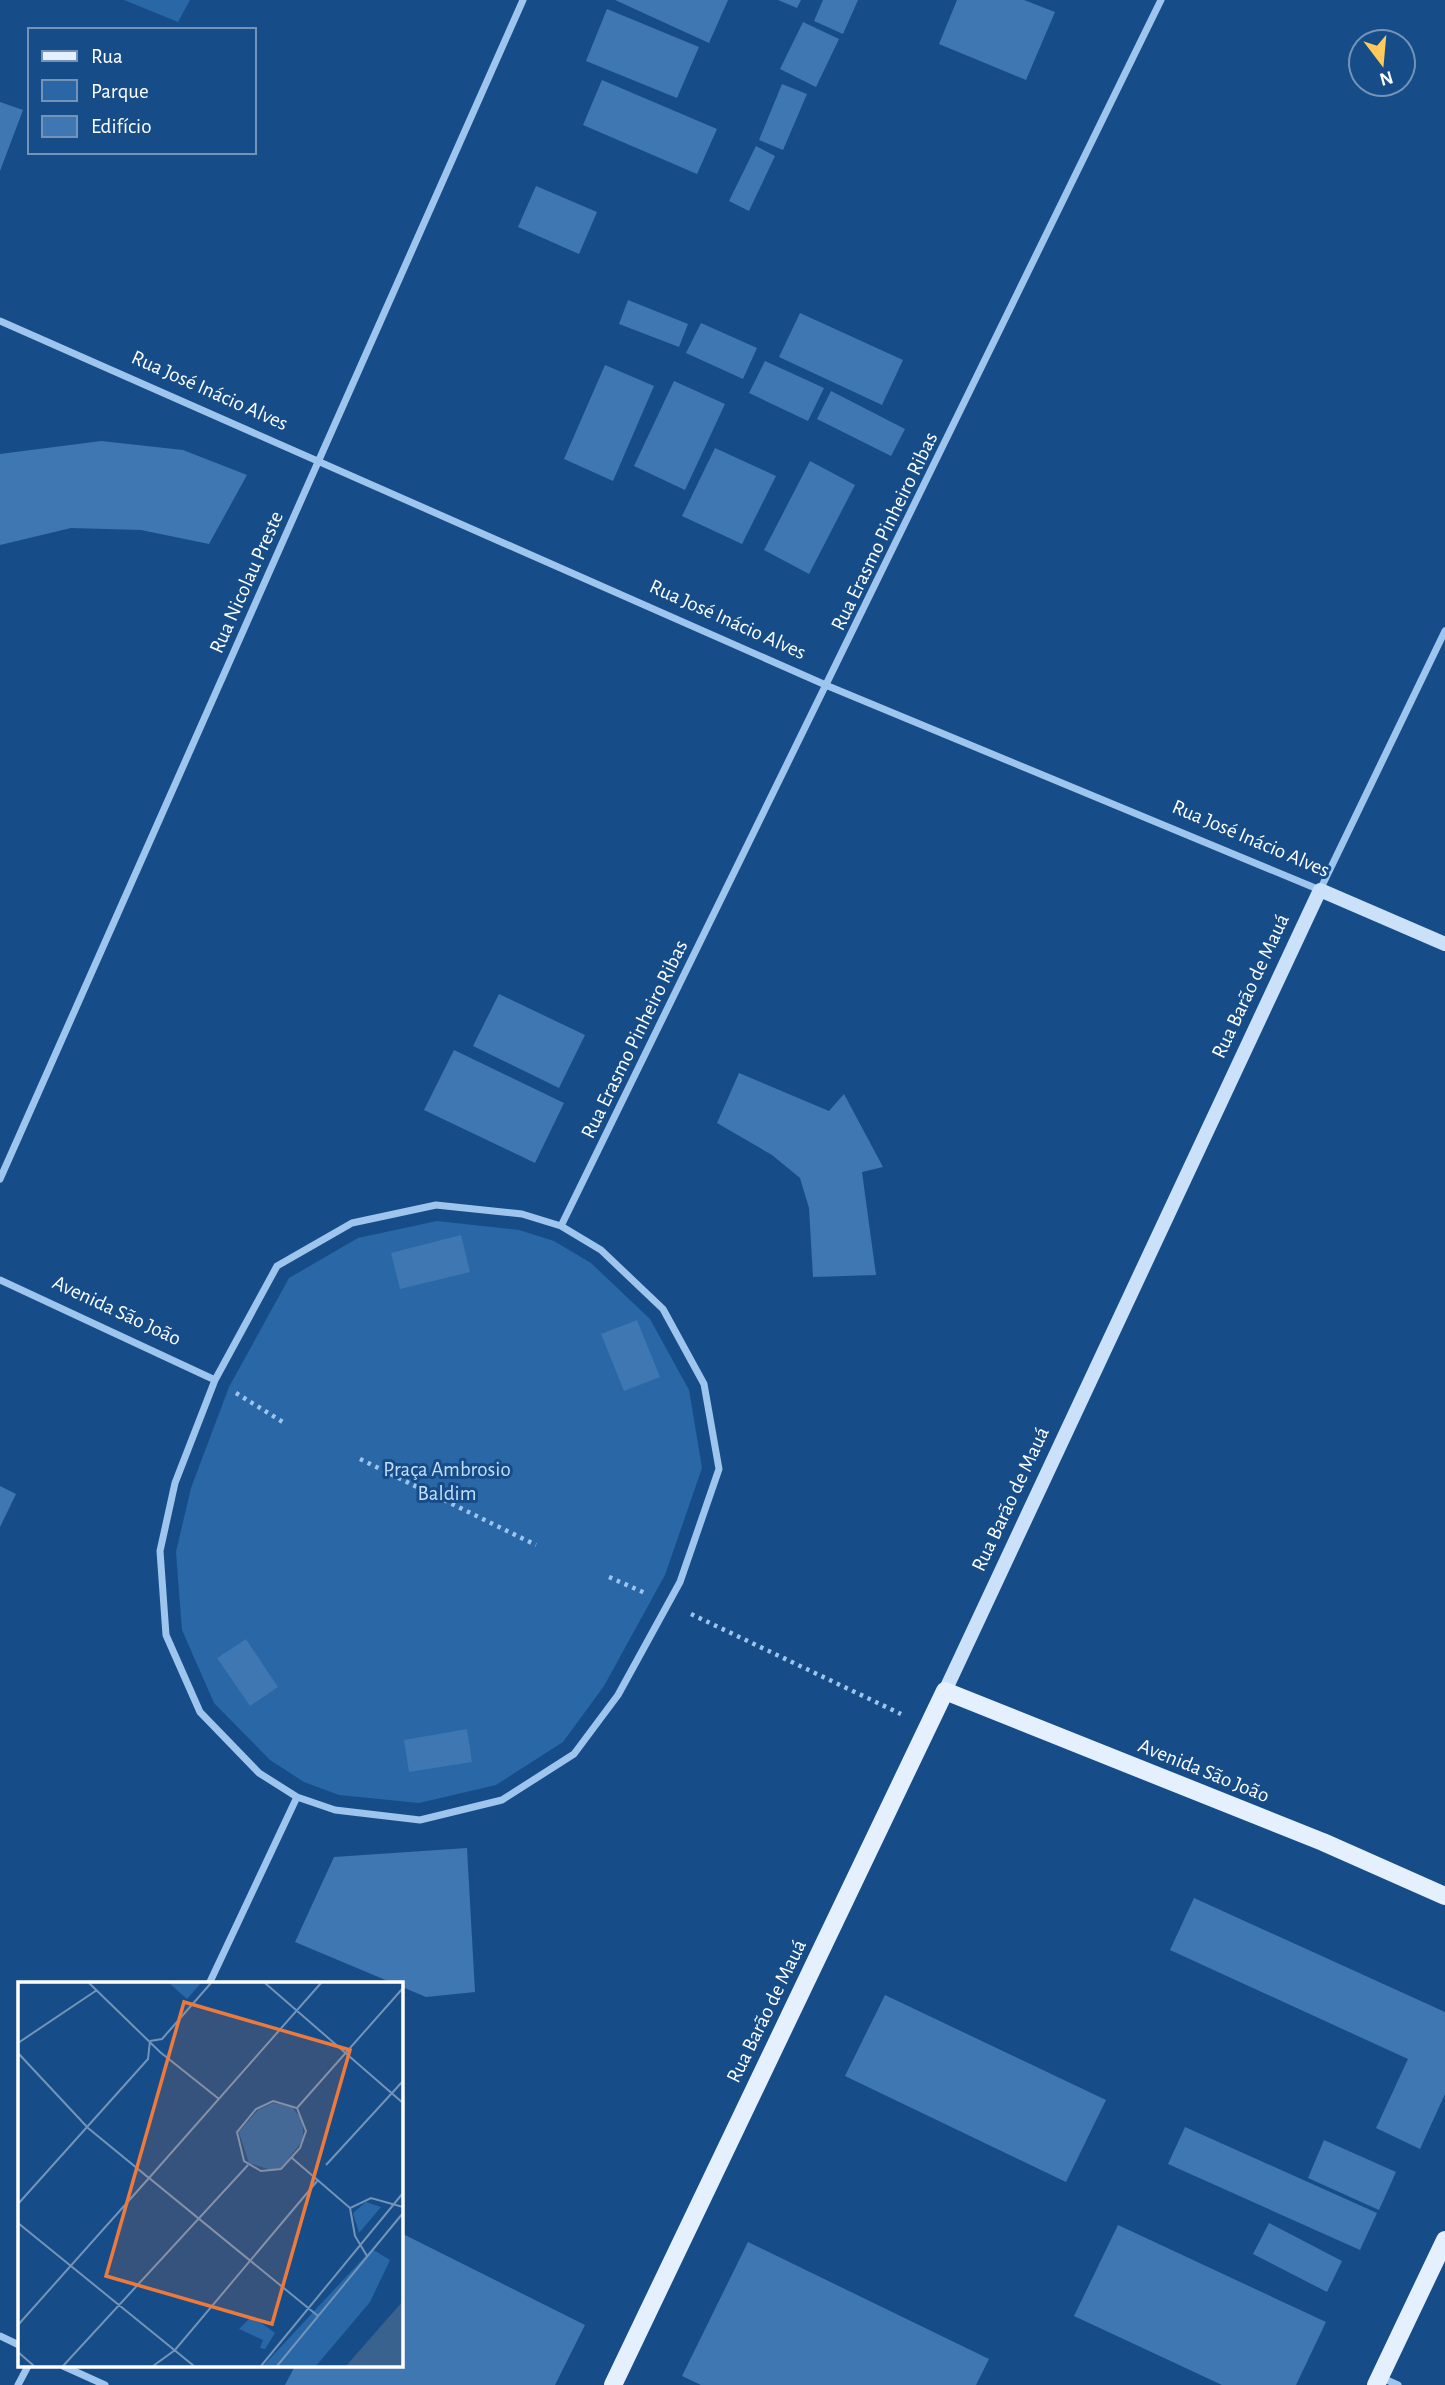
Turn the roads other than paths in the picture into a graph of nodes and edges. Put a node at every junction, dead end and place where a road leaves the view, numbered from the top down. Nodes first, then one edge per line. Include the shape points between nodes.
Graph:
1 (523, 0) edge
2 (1161, 0) edge
3 (0, 321) edge
4 (319, 462) junction
5 (1445, 631) edge
6 (828, 685) junction
7 (1320, 890) junction
8 (1445, 944) edge
9 (0, 1178) edge
10 (561, 1226) junction
11 (0, 1280) edge
12 (215, 1380) junction
13 (945, 1691) junction
14 (298, 1797) junction
15 (1445, 1896) edge
16 (210, 1982) edge
17 (1445, 2240) edge
18 (0, 2336) edge
19 (18, 2345) edge
20 (26, 2368) edge
21 (68, 2368) edge
22 (1378, 2381) edge
23 (18, 2385) edge
24 (105, 2385) edge
25 (613, 2385) edge
26 (1398, 2385) edge

1 - 4 street, Rua Nicolau Preste
2 - 6 street, Rua Erasmo Pinheiro Ribas
3 - 4 street, Rua José Inácio Alves
4 - 6 street, Rua José Inácio Alves
4 - 9 street, Rua Nicolau Preste
5 - 7 street, Rua Barão de Mauá
6 - 7 street, Rua José Inácio Alves
6 - 10 street, Rua Erasmo Pinheiro Ribas
7 - 8 main road, Rua José Inácio Alves
7 - 13 main road, Rua Barão de Mauá
10 - 12 street via 522,1214 436,1205 352,1223 277,1266
10 - 14 street via 601,1250 663,1309 704,1384 719,1469 680,1582 618,1695 574,1754 502,1800 420,1820 335,1810
11 - 12 street, Avenida São João
12 - 14 street via 175,1483 159,1551 166,1635 200,1712 259,1773
13 - 15 main road, Avenida São João via 1323,1842
13 - 25 main road, Rua Barão de Mauá
14 - 16 street
17 - 22 main road
18 - 19 street
20 - 23 street
21 - 24 street
22 - 26 street

